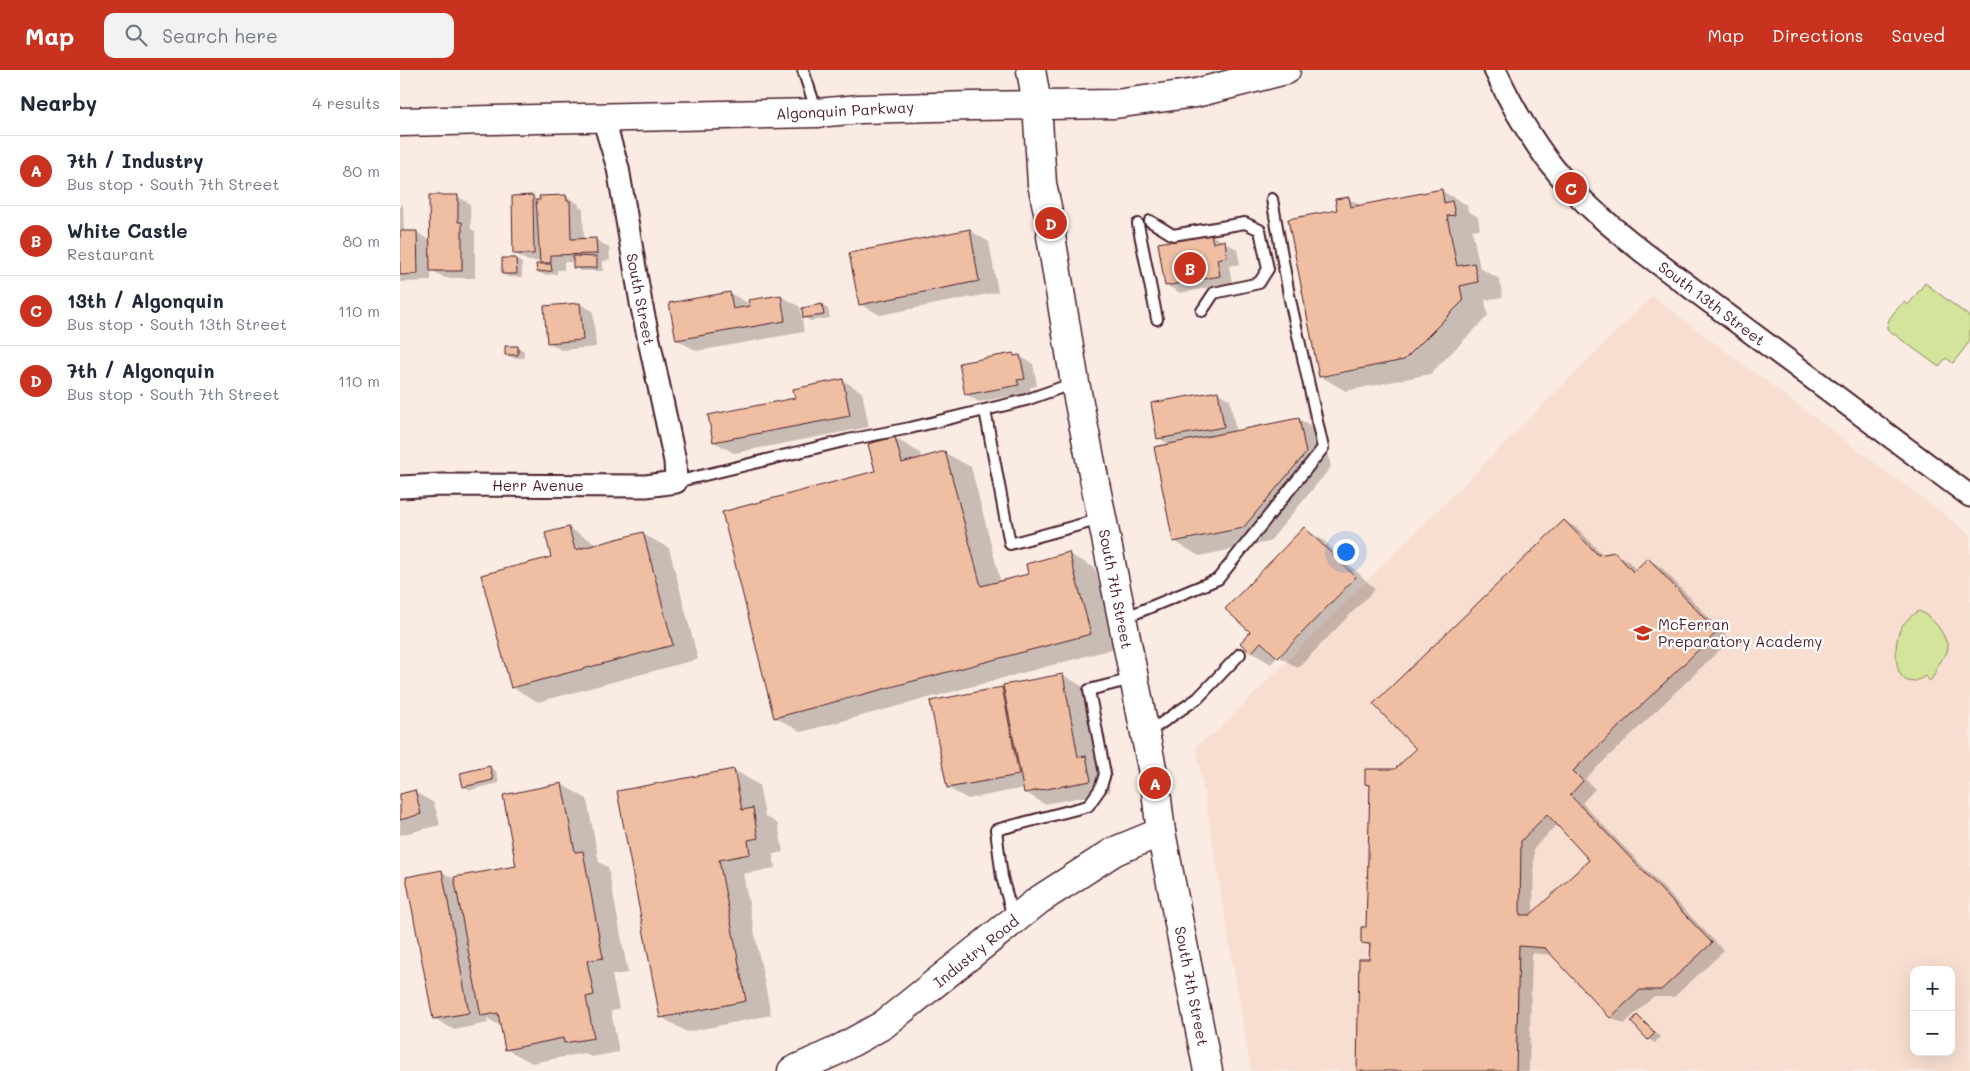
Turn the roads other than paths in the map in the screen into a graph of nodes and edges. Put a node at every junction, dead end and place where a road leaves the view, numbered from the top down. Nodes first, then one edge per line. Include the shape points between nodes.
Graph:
1 (803, 70) edge
2 (1030, 70) edge
3 (1286, 70) edge
4 (1495, 70) edge
5 (1250, 74) edge
6 (1037, 104) junction
7 (818, 112) junction
8 (603, 118) junction
9 (400, 122) edge
10 (1272, 199) dead end
11 (1150, 221) dead end
12 (1138, 224) dead end
13 (1202, 311) dead end
14 (1157, 319) dead end
15 (1075, 383) junction
16 (985, 410) junction
17 (676, 482) junction
18 (400, 486) edge
19 (1970, 496) edge
20 (1102, 519) junction
21 (1121, 619) junction
22 (1240, 654) dead end
23 (1133, 679) junction
24 (1144, 735) junction
25 (1161, 832) junction
26 (1013, 920) junction
27 (792, 1071) edge
28 (1208, 1071) edge

1 - 7 lane
2 - 6 main road, South 7th Street
3 - 5 main road, Algonquin Parkway
4 - 19 street, South 13th Street via 1543,154 1598,215
5 - 6 main road, Algonquin Parkway via 1196,94 1116,104
6 - 7 main road, Algonquin Parkway
6 - 15 main road, South 7th Street via 1042,184
7 - 8 main road, Algonquin Parkway
8 - 9 main road, Algonquin Parkway
8 - 17 street, South Street via 618,168 641,303 675,461
10 - 21 lane via 1289,295 1323,448 1218,580
11 - 13 lane via 1173,235 1245,223 1260,230 1268,269 1260,283 1214,294
12 - 14 lane
15 - 16 lane
15 - 20 main road, South 7th Street
16 - 17 lane
16 - 20 lane via 1010,544
17 - 18 street, Herr Avenue via 646,486
20 - 21 main road, South 7th Street
21 - 23 main road, South 7th Street
22 - 24 lane via 1198,698
23 - 24 main road, South 7th Street
23 - 26 lane via 1089,690 1105,774 1100,789 1088,806 996,830 1002,877
24 - 25 main road, South 7th Street
25 - 26 main road, Industry Road via 1114,851
25 - 28 main road, South 7th Street
26 - 27 main road, Industry Road via 883,1024 829,1055

